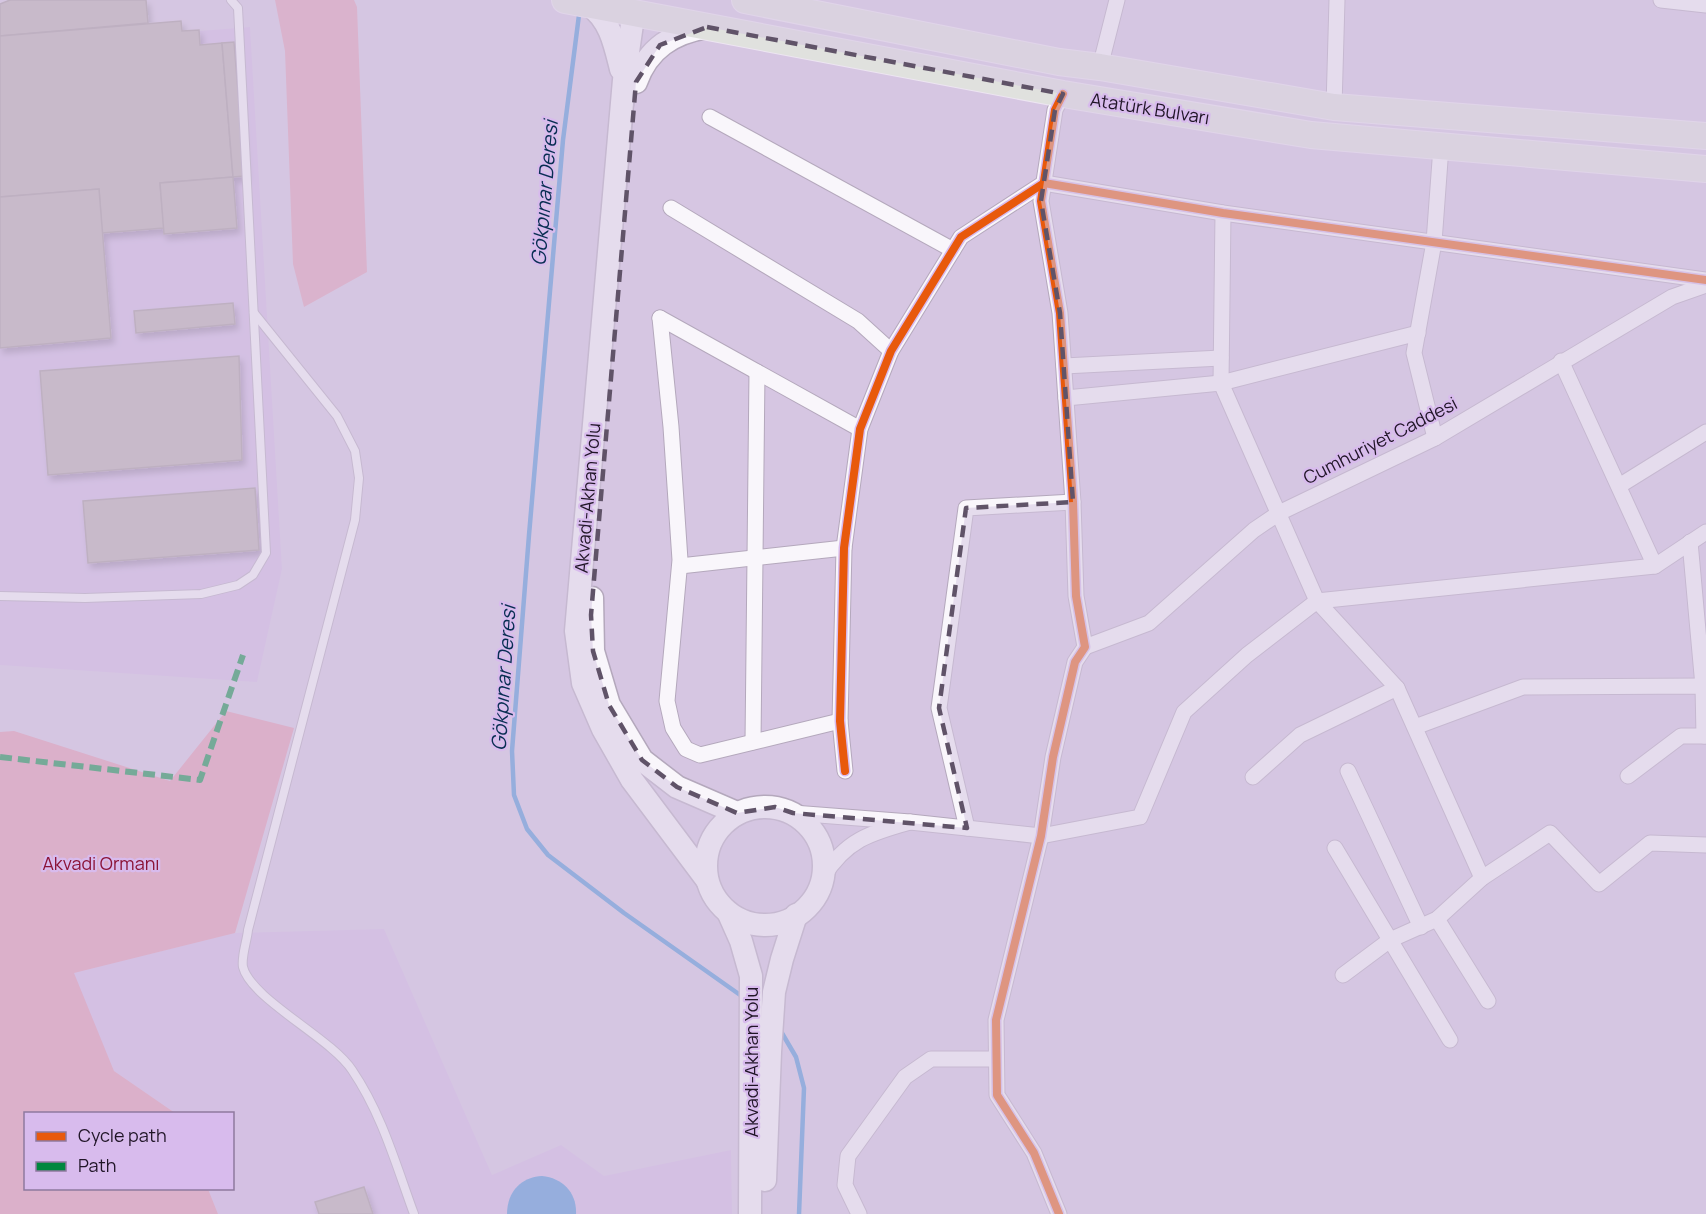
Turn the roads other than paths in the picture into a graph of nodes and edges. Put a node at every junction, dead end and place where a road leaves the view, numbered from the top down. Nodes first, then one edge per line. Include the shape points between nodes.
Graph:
1 (231, 0) edge
2 (745, 0) edge
3 (818, 0) edge
4 (1117, 0) edge
5 (1337, 0) edge
6 (1661, 0) edge
7 (577, 2) edge
8 (1706, 5) edge
9 (845, 20) junction
10 (639, 25) dead end
11 (708, 27) junction
12 (1100, 67) junction
13 (630, 81) junction
14 (1063, 94) junction
15 (1334, 107) junction
16 (710, 117) dead end
17 (1706, 136) edge
18 (1441, 147) junction
19 (1706, 169) edge
20 (1044, 183) junction
21 (671, 208) dead end
22 (1223, 213) junction
23 (1434, 242) junction
24 (953, 250) junction
25 (1706, 280) edge
26 (1706, 285) edge
27 (254, 313) junction
28 (1418, 333) junction
29 (891, 351) junction
30 (1221, 358) junction
31 (1561, 361) junction
32 (1064, 366) junction
33 (758, 372) junction
34 (1221, 383) junction
35 (1066, 398) junction
36 (860, 429) junction
37 (1706, 432) edge
38 (1435, 438) junction
39 (1619, 486) junction
40 (1073, 502) junction
41 (1279, 513) junction
42 (1706, 531) edge
43 (1690, 542) junction
44 (844, 548) junction
45 (754, 558) junction
46 (680, 566) junction
47 (1655, 566) junction
48 (0, 596) edge
49 (1317, 600) junction
50 (1085, 647) junction
51 (1705, 685) edge
52 (1397, 688) junction
53 (840, 720) junction
54 (1414, 726) junction
55 (1705, 736) edge
56 (753, 742) junction
57 (845, 771) dead end
58 (1348, 771) dead end
59 (1628, 776) dead end
60 (1253, 777) dead end
61 (737, 813) junction
62 (793, 813) junction
63 (910, 822) junction
64 (967, 828) junction
65 (1041, 836) junction
66 (1706, 845) edge
67 (1335, 848) dead end
68 (823, 877) junction
69 (1482, 878) junction
70 (707, 880) junction
71 (729, 914) junction
72 (796, 915) junction
73 (1437, 919) junction
74 (1421, 927) junction
75 (1390, 940) junction
76 (1343, 975) dead end
77 (1488, 1001) dead end
78 (1450, 1040) dead end
79 (996, 1059) junction
80 (414, 1214) edge
81 (750, 1214) edge
82 (764, 1214) edge
83 (859, 1214) edge
84 (1059, 1214) edge

1 - 27 lane via 238,8
2 - 9 main road, Atatürk Bulvarı
3 - 9 main road
4 - 12 street
5 - 15 street
6 - 8 street
7 - 11 main road, Atatürk Bulvarı
7 - 13 main road via 598,11
9 - 12 main road, Atatürk Bulvarı via 1059,63
10 - 13 main road
11 - 13 main road via 674,36 660,45
11 - 14 main road, Atatürk Bulvarı
12 - 15 main road, Atatürk Bulvarı
13 - 61 main road, Akvadi-Akhan Yolu via 593,582 593,651 609,705 642,760 677,787
13 - 70 main road, Akvadi-Akhan Yolu via 576,631 583,683 603,729 632,780
14 - 18 main road, Atatürk Bulvarı via 1311,135
14 - 20 street via 1055,110
15 - 17 main road, Atatürk Bulvarı
16 - 24 street
18 - 19 main road, Atatürk Bulvarı
18 - 23 street
20 - 22 street
20 - 24 street via 961,237
20 - 32 street via 1041,201 1060,313
21 - 29 street via 858,321
22 - 23 street
22 - 30 street
23 - 25 street
23 - 28 street
24 - 29 street
26 - 31 street, Cumhuriyet Caddesi via 1672,297
27 - 48 lane via 266,553 252,575 238,585 201,594
27 - 80 lane via 337,416 355,451 359,478 355,520 248,930 243,965 262,993 350,1067 382,1123
28 - 34 street
28 - 38 street via 1414,353
29 - 36 street
30 - 32 street
30 - 34 street
31 - 38 street, Cumhuriyet Caddesi
31 - 39 street
32 - 35 street
33 - 36 street
33 - 45 street
33 - 46 street via 660,318
34 - 35 street
34 - 41 street
35 - 40 street
36 - 44 street
37 - 39 street
38 - 41 street, Cumhuriyet Caddesi
39 - 47 street
40 - 50 street via 1076,596
40 - 64 street via 966,508 939,708
41 - 49 street
41 - 50 street, Cumhuriyet Caddesi via 1254,530 1149,623
42 - 43 street
43 - 47 street
43 - 51 street
44 - 45 street
44 - 53 street
45 - 46 street
45 - 56 street
46 - 56 street via 667,700 673,728 686,749 700,755
47 - 49 street
49 - 52 street
49 - 65 street via 1247,655 1184,712 1140,817
50 - 65 street via 1075,662 1053,757
51 - 54 street via 1522,687
51 - 55 street
52 - 54 street
52 - 60 street via 1300,735
53 - 56 street
53 - 57 street
54 - 69 street
55 - 59 street via 1681,736
58 - 74 street
61 - 62 main road via 775,807
61 - 70 main road via 722,824 711,840 705,859
62 - 63 street
62 - 68 main road via 808,824 819,840 824,858
63 - 64 street
63 - 68 street via 873,832 851,844 834,859
64 - 65 street
65 - 79 street via 996,1020
66 - 69 street via 1650,843 1599,884 1550,833
67 - 75 street
68 - 72 main road via 817,895
69 - 73 street
70 - 71 main road via 715,899
71 - 72 main road via 748,923 768,925
71 - 81 main road, Akvadi-Akhan Yolu via 751,976
72 - 82 main road, Akvadi-Akhan Yolu via 774,992
73 - 74 street
73 - 77 street
74 - 75 street
75 - 76 street
75 - 78 street
79 - 83 street via 931,1059 905,1077 848,1156 845,1185
79 - 84 street via 997,1095 1034,1153

